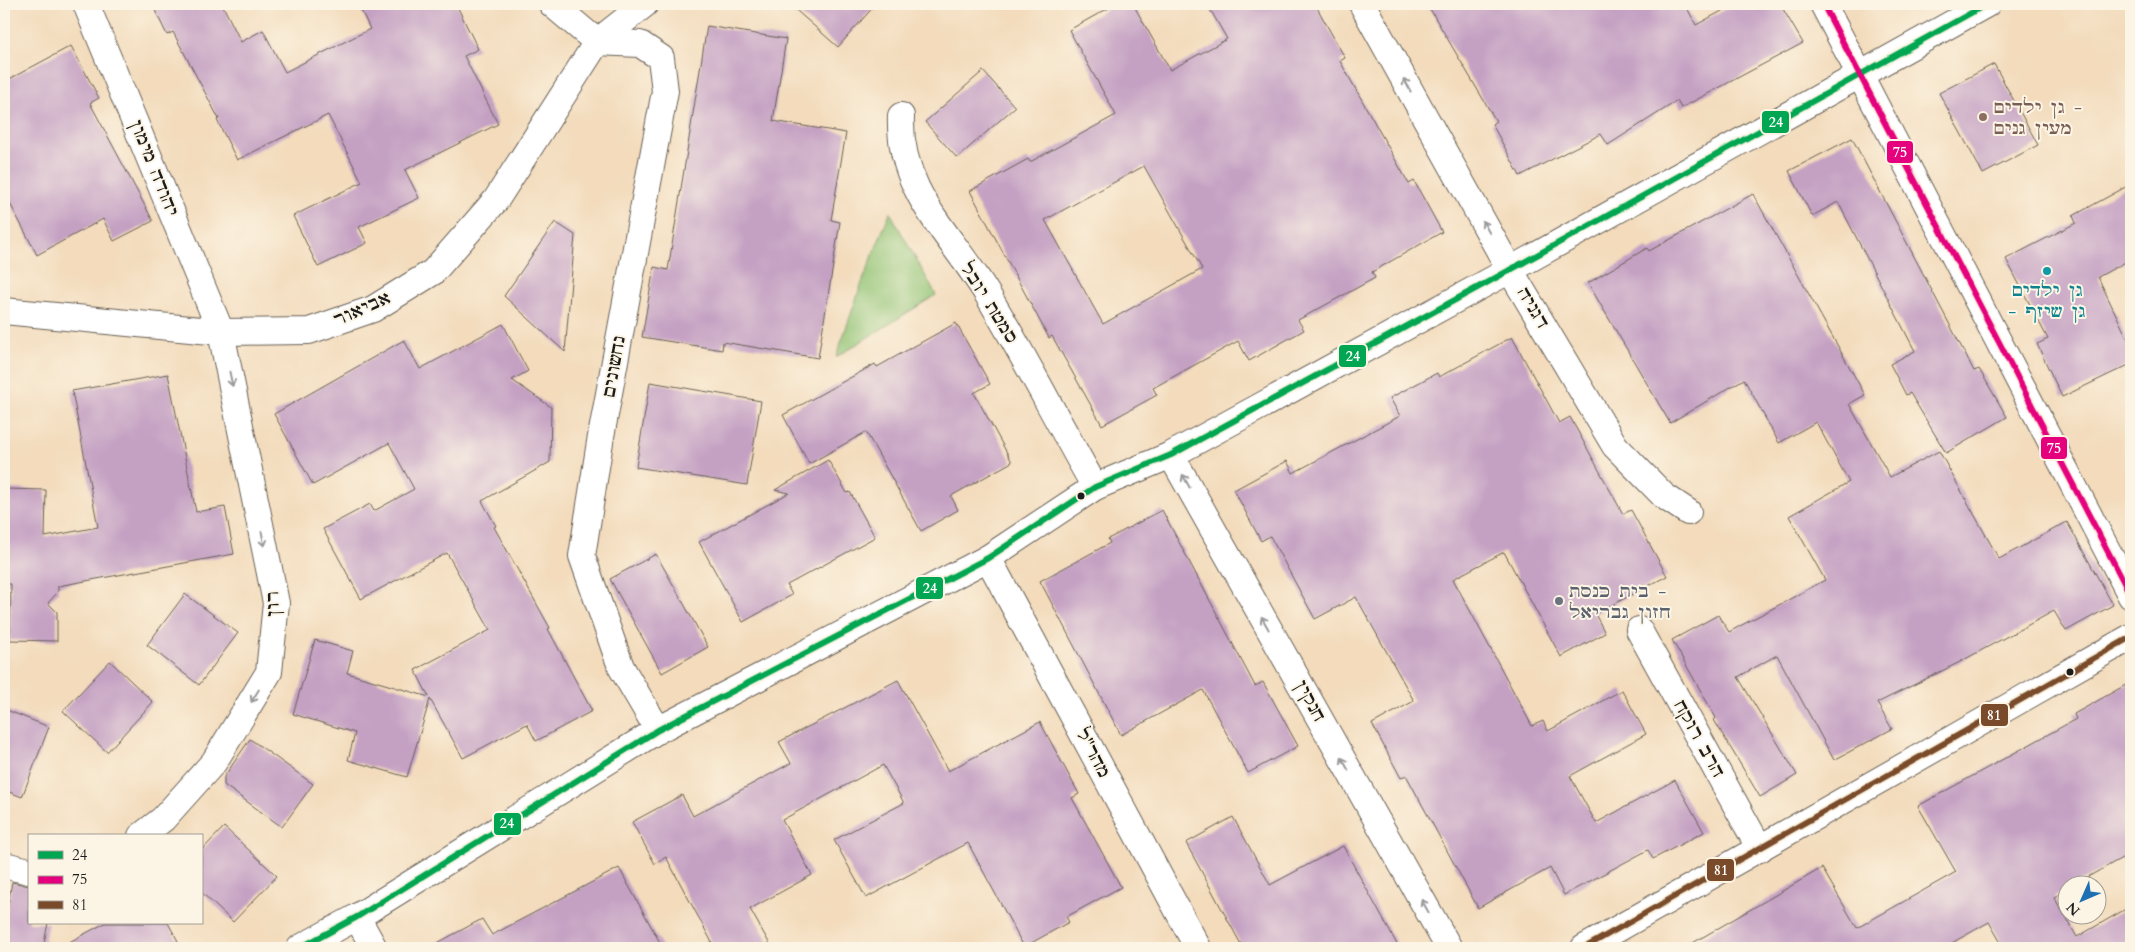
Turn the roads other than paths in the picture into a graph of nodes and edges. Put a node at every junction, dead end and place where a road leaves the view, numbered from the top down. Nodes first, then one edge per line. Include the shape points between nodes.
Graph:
1 (86, 4) edge
2 (552, 4) edge
3 (645, 4) edge
4 (1362, 4) edge
5 (1822, 4) edge
6 (1987, 4) edge
7 (597, 42) junction
8 (1860, 74) junction
9 (901, 116) dead end
10 (1510, 270) junction
11 (4, 311) edge
12 (221, 332) junction
13 (1171, 455) junction
14 (1095, 487) junction
15 (1688, 512) dead end
16 (988, 558) junction
17 (2131, 596) edge
18 (1639, 630) dead end
19 (2131, 637) edge
20 (658, 730) junction
21 (144, 834) edge
22 (1760, 849) junction
23 (4, 865) edge
24 (28, 871) edge
25 (357, 917) junction
26 (300, 948) edge
27 (374, 948) edge
28 (1198, 948) edge
29 (1449, 948) edge
30 (1584, 948) edge

1 - 12 street, יהודה מימון
2 - 7 street
3 - 7 street, אביאור
10 -> 4 street, דגניה
5 - 8 street
6 - 8 street
7 - 12 street, אביאור via 496,200 433,272 373,309 309,331
7 - 20 street, נחשונים via 640,44 661,58 665,91 582,556 621,667
8 - 10 street
8 - 17 street
9 - 14 street, סמטת יובל via 900,134 906,167 932,216 985,291
10 - 13 street
10 - 15 street, דגניה via 1614,446 1664,496
11 - 12 street, אביאור
12 -> 21 street, רון via 276,602 269,672 214,762 164,819
13 - 14 street
29 -> 13 street, חנקין
14 - 16 street
16 - 20 street
16 - 28 street, מהר"ל
18 - 22 street, הרב רוקח
19 - 22 street
20 - 25 street
22 - 30 street
23 - 24 street
25 - 26 street
25 - 27 street

